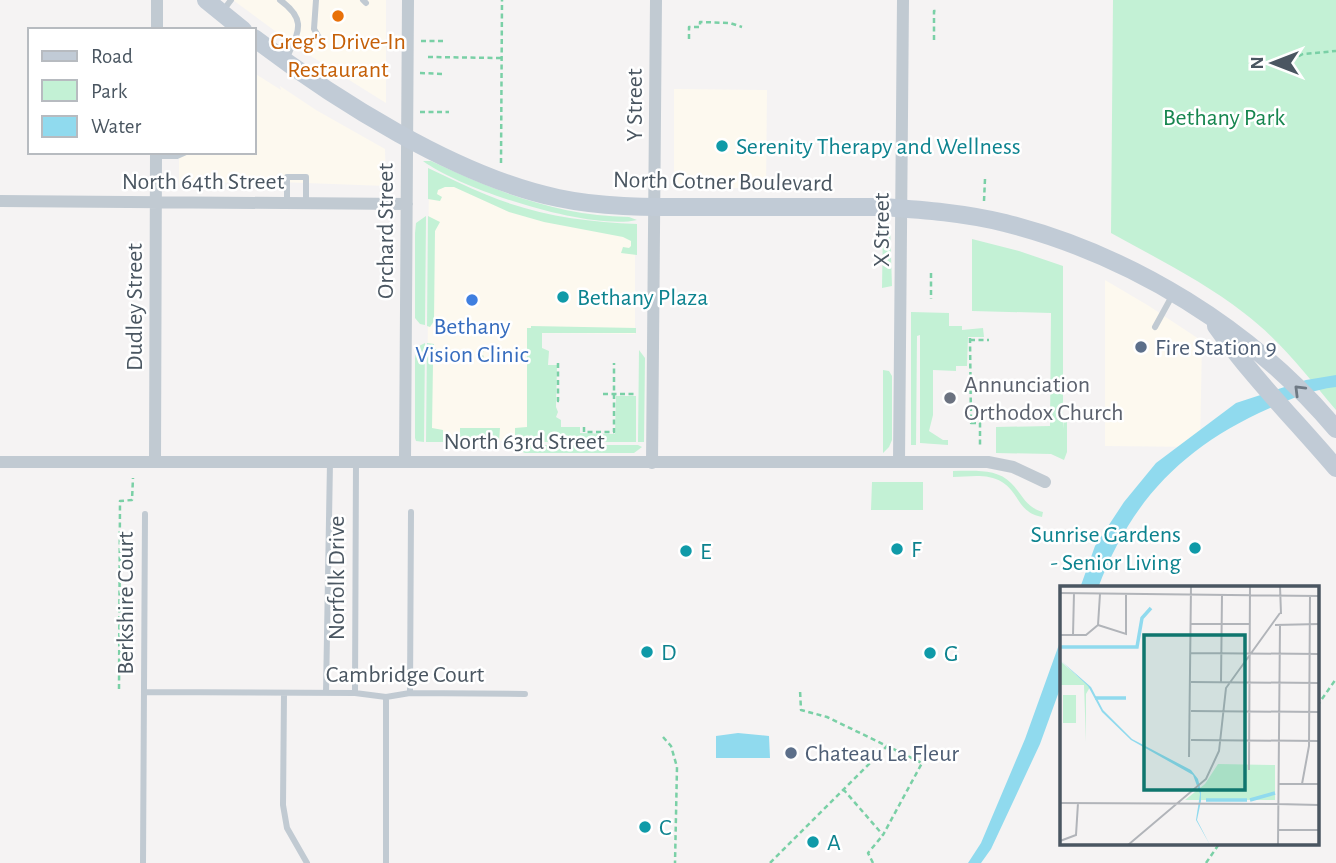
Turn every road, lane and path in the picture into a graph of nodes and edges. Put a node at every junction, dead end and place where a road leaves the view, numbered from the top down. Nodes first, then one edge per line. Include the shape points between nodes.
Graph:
1 (158, 0) edge
2 (206, 0) edge
3 (280, 0) edge
4 (316, 0) edge
5 (408, 0) edge
6 (502, 0) edge
7 (656, 0) edge
8 (903, 0) edge
9 (226, 7) edge
10 (938, 11) dead end
11 (742, 27) dead end
12 (157, 28) edge
13 (242, 28) edge
14 (689, 39) dead end
15 (256, 40) edge
16 (934, 40) dead end
17 (417, 41) dead end
18 (445, 41) dead end
19 (324, 46) dead end
20 (1336, 51) edge
21 (428, 57) dead end
22 (502, 58) junction
23 (285, 62) junction
24 (1276, 68) dead end
25 (417, 73) dead end
26 (445, 74) dead end
27 (417, 112) dead end
28 (449, 112) dead end
29 (406, 137) junction
30 (156, 154) edge
31 (182, 154) edge
32 (501, 163) dead end
33 (985, 179) dead end
34 (0, 201) edge
35 (984, 201) dead end
36 (156, 202) junction
37 (287, 203) junction
38 (306, 203) junction
39 (407, 204) junction
40 (654, 206) junction
41 (901, 208) junction
42 (931, 273) dead end
43 (1173, 294) junction
44 (931, 299) dead end
45 (1210, 318) junction
46 (1155, 327) dead end
47 (989, 340) dead end
48 (482, 347) dead end
49 (482, 358) dead end
50 (558, 363) dead end
51 (614, 363) dead end
52 (603, 394) dead end
53 (614, 394) junction
54 (637, 394) dead end
55 (561, 401) dead end
56 (971, 417) junction
57 (989, 418) dead end
58 (584, 427) dead end
59 (1336, 429) edge
60 (980, 446) dead end
61 (899, 461) junction
62 (0, 462) edge
63 (155, 462) junction
64 (330, 462) junction
65 (356, 462) junction
66 (405, 462) junction
67 (652, 463) junction
68 (1336, 468) edge
69 (133, 478) dead end
70 (1045, 482) dead end
71 (411, 512) dead end
72 (145, 514) dead end
73 (1336, 679) edge
74 (119, 689) dead end
75 (800, 690) dead end
76 (144, 692) junction
77 (326, 693) junction
78 (355, 693) junction
79 (284, 694) junction
80 (410, 694) junction
81 (525, 694) dead end
82 (386, 697) junction
83 (1318, 705) edge
84 (663, 737) dead end
85 (887, 746) junction
86 (843, 789) junction
87 (883, 835) junction
88 (1218, 846) edge
89 (143, 863) edge
90 (307, 863) edge
91 (386, 863) edge
92 (676, 863) edge
93 (770, 863) edge
94 (873, 863) edge
95 (1206, 863) edge

1 - 12 street
2 - 9 main road
3 - 23 lane via 296,13 299,22
4 - 19 lane via 314,29
5 - 29 street, Orchard Street
6 - 22 path
7 - 40 street, Y Street
8 - 41 street, X Street
9 - 13 main road
10 - 16 path via 934,11
11 - 14 path via 700,22 700,27 689,27
15 - 23 main road, North Cotner Boulevard
17 - 18 path
20 - 24 path via 1303,54
21 - 22 path
22 - 32 path
23 - 29 main road, North Cotner Boulevard
25 - 26 path
27 - 28 path
29 - 39 street, Orchard Street
29 - 40 main road, North Cotner Boulevard via 536,193 586,203
30 - 31 lane
30 - 36 street, Dudley Street
33 - 35 path
34 - 36 street, North 64th Street
36 - 37 street, North 64th Street
36 - 63 street, Dudley Street
37 - 38 street, North 64th Street
37 - 38 lane via 287,177 306,177
38 - 39 street, North 64th Street
39 - 66 street, Orchard Street
40 - 41 main road, North Cotner Boulevard
40 - 67 street, Y Street
41 - 43 main road, North Cotner Boulevard via 976,217 1055,238 1121,265
41 - 61 street, X Street
42 - 44 path
43 - 45 main road, North Cotner Boulevard
43 - 46 lane
59 -> 45 main road, North Cotner Boulevard via 1274,365
45 - 68 main road, North Cotner Boulevard
47 - 56 path via 970,339
48 - 49 path
50 - 55 path
51 - 53 path
52 - 53 path
53 - 54 path
53 - 58 path via 614,432 584,432
56 - 57 path
56 - 60 path via 971,423 980,424
61 - 67 street, North 63rd Street
61 - 70 street, North 63rd Street via 988,462 1013,467
62 - 63 street, North 63rd Street
63 - 64 street, North 63rd Street
64 - 65 street, North 63rd Street
64 - 77 lane, Norfolk Drive
65 - 66 street, North 63rd Street
65 - 78 lane, Norfolk Drive
66 - 67 street, North 63rd Street
69 - 74 path via 132,500 120,501
71 - 80 lane
72 - 76 lane, Berkshire Court
73 - 83 path
75 - 85 path via 801,710 827,717
76 - 79 lane, Berkshire Court
76 - 89 lane, Berkshire Court
77 - 78 lane, Cambridge Court
77 - 79 lane, Cambridge Court
78 - 82 lane, Cambridge Court
79 - 90 lane via 283,805 287,828
80 - 81 lane, Cambridge Court
80 - 82 lane, Cambridge Court
82 - 91 lane
84 - 92 path via 677,767
85 - 86 path
85 - 87 path via 922,763
86 - 87 path
86 - 93 path
87 - 94 path via 868,853
88 - 95 path

